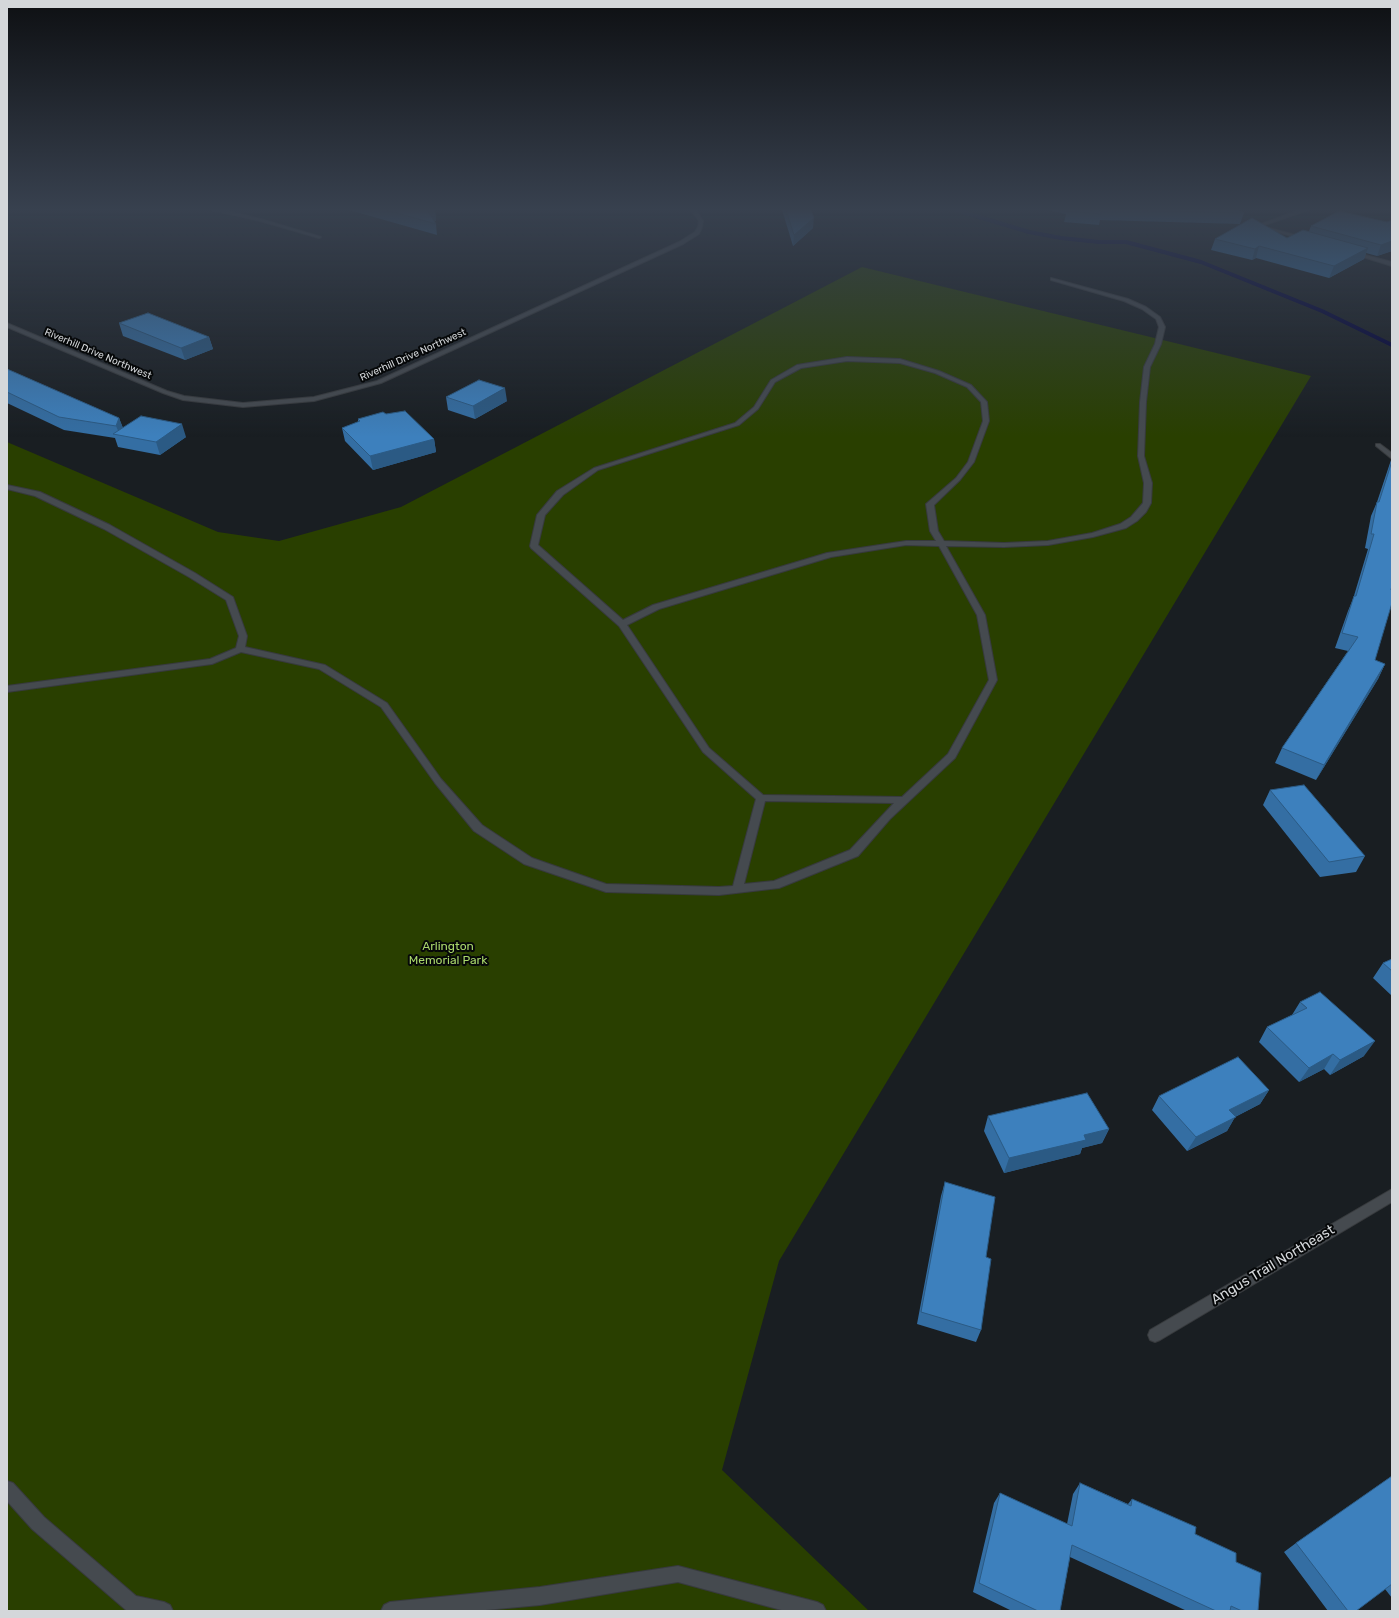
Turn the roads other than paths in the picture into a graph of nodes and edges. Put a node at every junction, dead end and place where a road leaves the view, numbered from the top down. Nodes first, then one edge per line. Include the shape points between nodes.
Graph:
1 (588, 286) edge
2 (1076, 286) edge
3 (7, 325) edge
4 (1378, 445) dead end
5 (1392, 457) edge
6 (7, 487) edge
7 (941, 544) junction
8 (622, 624) junction
9 (240, 649) junction
10 (7, 689) edge
11 (761, 798) junction
12 (904, 800) junction
13 (737, 889) junction
14 (1392, 1195) edge
15 (1155, 1335) dead end
16 (7, 1489) edge
17 (811, 1610) edge
18 (164, 1611) edge
19 (390, 1611) edge

1 - 3 street, Riverhill Drive Northwest via 378,382 314,399 280,403 242,405 183,398
2 - 7 street via 1144,308 1158,318 1162,327 1158,344 1147,367 1142,402 1142,456 1148,483 1147,503 1134,519 1123,526 1093,535 1048,543
4 - 5 street
6 - 9 street via 37,494 107,527 230,599 243,636
7 - 8 street via 906,543 830,555 656,607
7 - 8 street via 934,531 930,504 958,479 971,462 986,421 984,402 969,386 937,372 900,361 848,359 799,366 773,381 756,408 737,424 596,469 560,493 541,515 534,546
7 - 12 street via 981,615 993,680 952,756
8 - 11 street via 706,750
9 - 10 street via 212,662
9 - 13 street via 322,667 384,705 438,781 478,828 528,861 606,888 719,891
11 - 12 street
11 - 13 street
12 - 13 street via 854,853 775,885
14 - 15 street, Angus Trail Northeast
16 - 18 street via 38,1522 132,1604
17 - 19 street via 678,1574 540,1596

